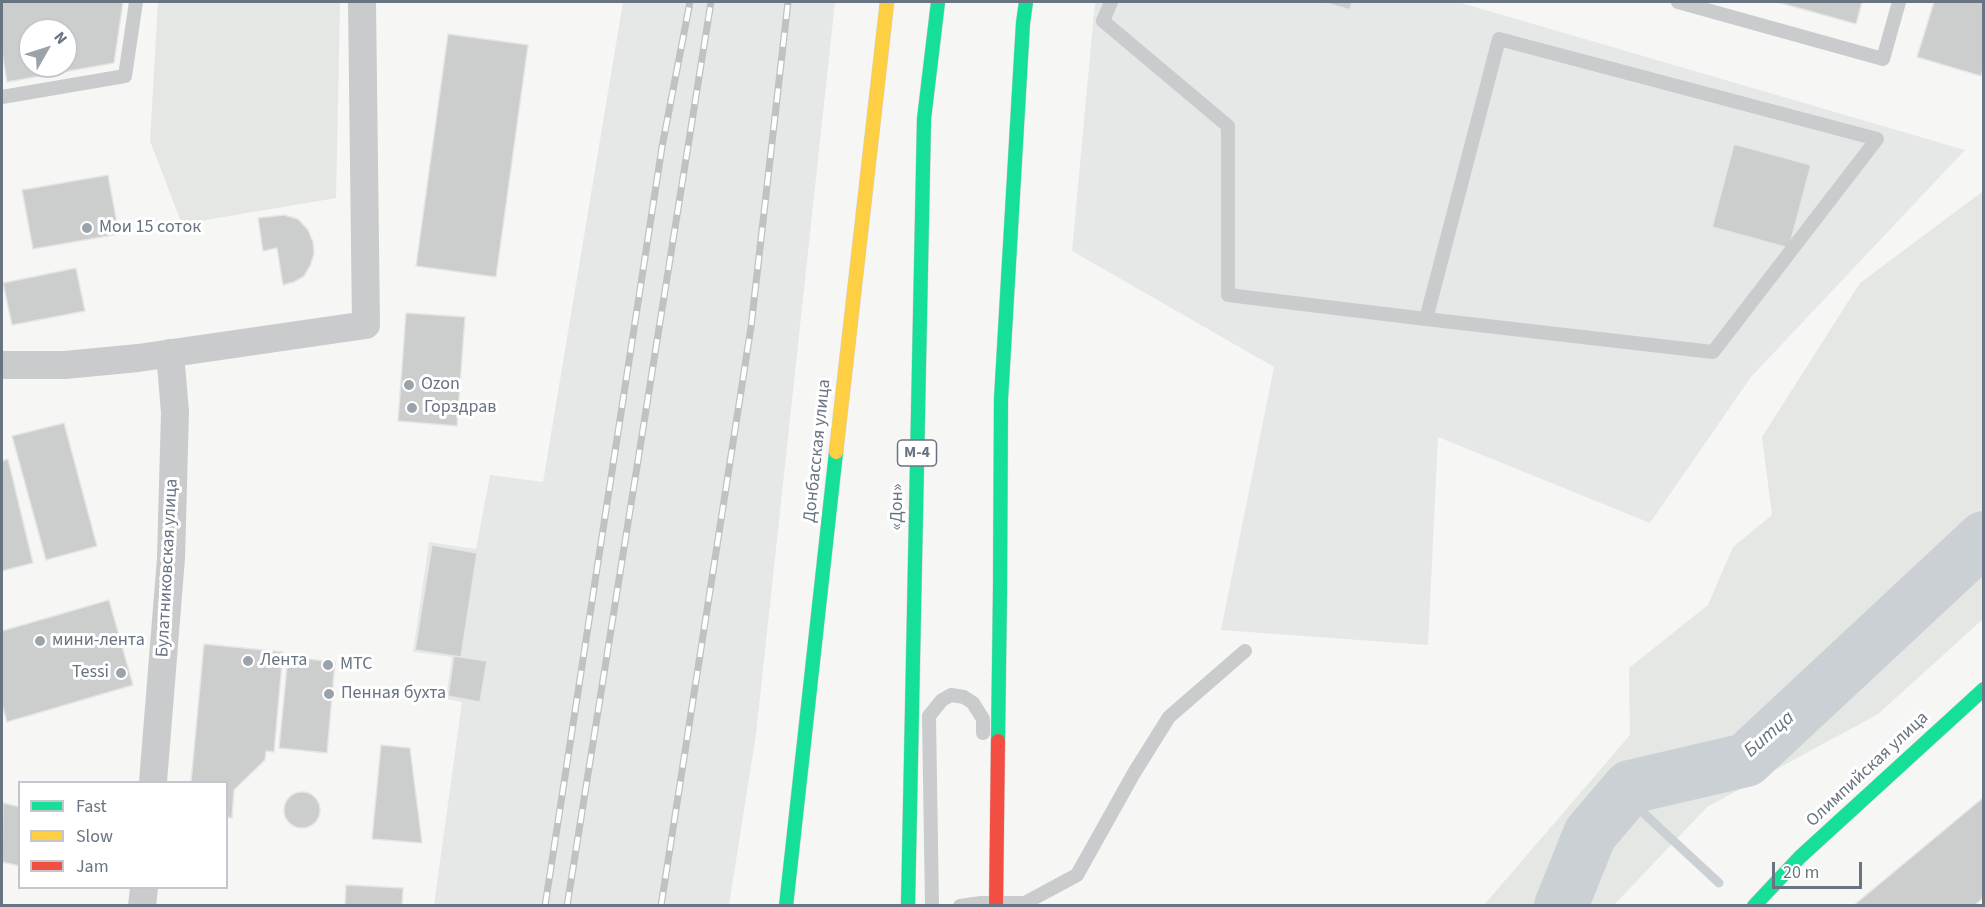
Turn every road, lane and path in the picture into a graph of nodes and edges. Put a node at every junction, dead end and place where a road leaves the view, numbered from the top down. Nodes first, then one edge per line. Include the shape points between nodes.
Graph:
1 (136, 2) edge
2 (362, 2) edge
3 (887, 2) edge
4 (938, 2) edge
5 (1026, 2) edge
6 (1111, 2) edge
7 (1678, 2) edge
8 (1899, 2) edge
9 (2, 97) edge
10 (1426, 319) junction
11 (170, 353) junction
12 (2, 364) edge
13 (1245, 651) dead end
14 (1983, 689) edge
15 (983, 742) dead end
16 (153, 781) edge
17 (144, 889) edge
18 (142, 906) edge
19 (786, 906) edge
20 (908, 906) edge
21 (933, 906) edge
22 (960, 906) edge
23 (996, 906) edge
24 (1754, 906) edge

1 - 9 lane via 125,76
2 - 11 street via 366,325
3 - 19 main road, Донбасская улица
4 - 20 main road, «Дон» / М-4 via 924,119
5 - 23 main road, bridge via 1001,399
6 - 10 lane via 1103,21 1228,126 1228,295
7 - 8 lane via 1883,59
10 - 10 lane via 1713,352 1877,139 1499,39
11 - 12 street via 65,365
11 - 16 street, Булатниковская улица via 175,412 171,558
13 - 22 lane via 1169,717 1077,875 1025,903 981,897
14 - 24 main road, Олимпийская улица via 1800,857
15 - 21 lane via 983,719 964,697 951,695 929,716
17 - 18 street

